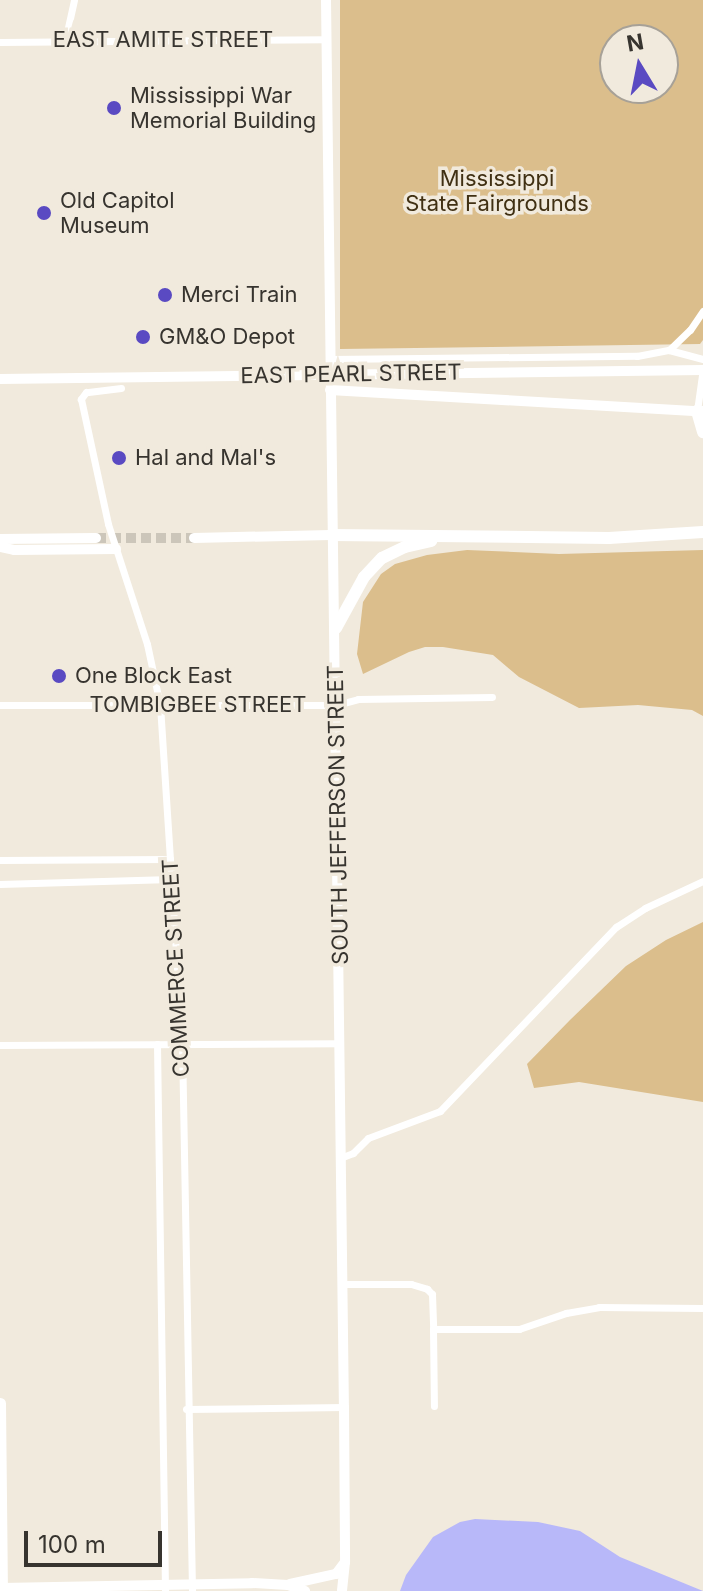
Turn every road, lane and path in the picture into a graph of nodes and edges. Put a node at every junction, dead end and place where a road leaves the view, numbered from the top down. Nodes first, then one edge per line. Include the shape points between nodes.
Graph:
1 (74, 0) edge
2 (326, 0) edge
3 (327, 39) junction
4 (65, 41) junction
5 (0, 42) edge
6 (703, 311) edge
7 (669, 350) junction
8 (330, 359) junction
9 (703, 359) edge
10 (703, 369) edge
11 (0, 379) edge
12 (121, 388) dead end
13 (330, 390) junction
14 (700, 412) edge
15 (703, 432) edge
16 (703, 532) edge
17 (331, 535) junction
18 (454, 536) junction
19 (96, 538) tunnel mouth
20 (194, 538) tunnel mouth
21 (0, 539) edge
22 (0, 547) edge
23 (116, 549) junction
24 (336, 628) junction
25 (492, 697) dead end
26 (0, 705) edge
27 (160, 705) junction
28 (336, 705) junction
29 (170, 859) junction
30 (0, 860) edge
31 (171, 879) junction
32 (703, 881) edge
33 (0, 884) edge
34 (340, 1043) junction
35 (157, 1044) junction
36 (182, 1044) junction
37 (0, 1045) edge
38 (340, 1158) junction
39 (342, 1284) junction
40 (703, 1308) edge
41 (433, 1329) junction
42 (0, 1403) edge
43 (434, 1406) dead end
44 (344, 1407) junction
45 (186, 1409) junction
46 (345, 1562) junction
47 (288, 1585) junction
48 (165, 1587) edge
49 (192, 1587) edge
50 (1, 1589) edge
51 (305, 1591) edge
52 (342, 1591) edge

1 - 4 street
2 - 3 street, SOUTH JEFFERSON STREET
3 - 4 street, EAST AMITE STREET
3 - 8 street, SOUTH JEFFERSON STREET
4 - 5 street, EAST AMITE STREET
6 - 7 street
7 - 8 street via 637,356
7 - 9 street
8 - 13 street, SOUTH JEFFERSON STREET
10 - 11 street, EAST PEARL STREET
10 - 14 street
12 - 23 street, COMMERCE STREET via 86,392 81,399
13 - 14 street
13 - 17 street, SOUTH JEFFERSON STREET
14 - 15 highway
16 - 18 highway via 609,538
17 - 18 highway
17 - 20 street
17 - 24 street, SOUTH JEFFERSON STREET
18 - 24 highway via 382,558 364,577
19 - 21 street
22 - 23 street
23 - 27 street, COMMERCE STREET via 147,644
24 - 28 street, SOUTH JEFFERSON STREET
25 - 28 street, TOMBIGBEE STREET via 358,699
26 - 27 street, TOMBIGBEE STREET
27 - 28 street, TOMBIGBEE STREET
27 - 29 street, COMMERCE STREET
28 - 34 street, SOUTH JEFFERSON STREET
29 - 30 street
29 - 31 street, COMMERCE STREET
31 - 33 street
31 - 36 street, COMMERCE STREET
32 - 38 street via 616,927 440,1111 368,1138
34 - 36 street
34 - 38 street, SOUTH JEFFERSON STREET
35 - 36 street
35 - 37 street
35 - 48 street, COMMERCE STREET
36 - 45 street, COMMERCE STREET
38 - 39 street, SOUTH JEFFERSON STREET
39 - 41 street via 411,1284 427,1289 432,1294
39 - 44 street, SOUTH JEFFERSON STREET
40 - 41 street via 599,1307 519,1329
41 - 43 street
42 - 50 main road
44 - 45 street
44 - 46 street, SOUTH JEFFERSON STREET
45 - 49 street, COMMERCE STREET
46 - 47 street via 336,1574
46 - 52 street, SOUTH JEFFERSON STREET
47 - 49 street
47 - 51 street
48 - 49 street
48 - 50 street

